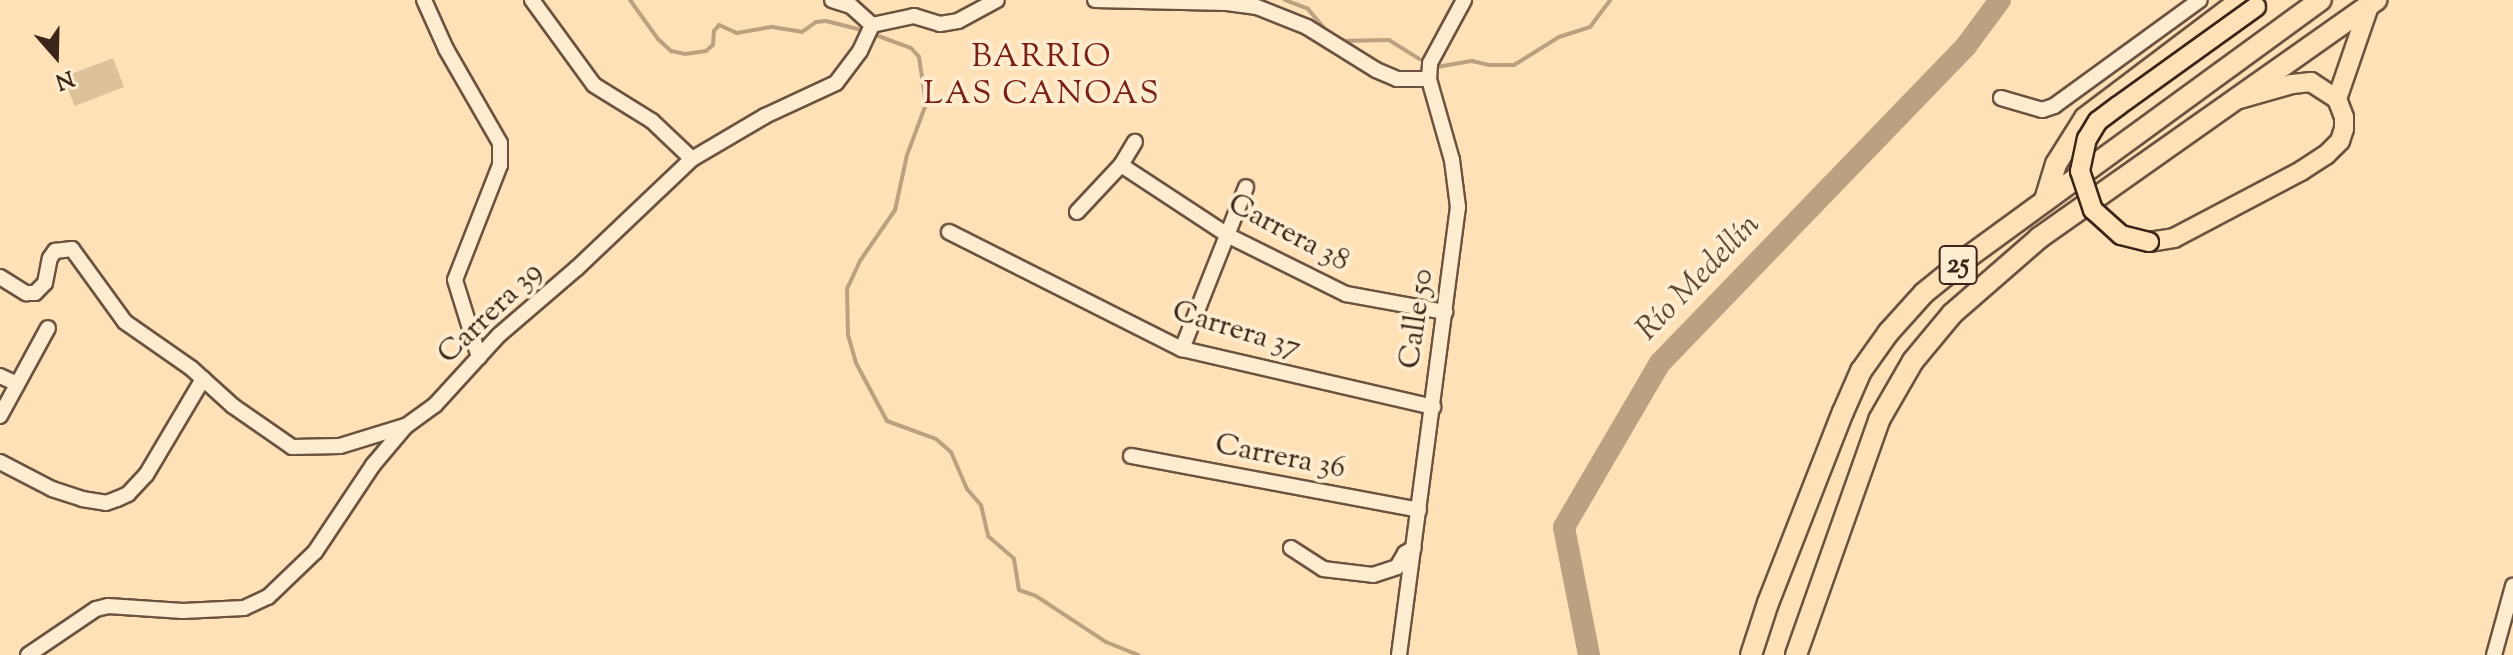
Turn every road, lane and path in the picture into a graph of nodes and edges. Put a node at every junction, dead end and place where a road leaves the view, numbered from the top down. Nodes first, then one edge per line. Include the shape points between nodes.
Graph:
1 (424, 0) edge
2 (532, 0) edge
3 (832, 0) edge
4 (997, 0) edge
5 (1095, 0) edge
6 (1464, 0) edge
7 (2200, 0) edge
8 (2321, 0) edge
9 (2254, 2) edge
10 (2373, 3) edge
11 (872, 25) junction
12 (1429, 79) junction
13 (2001, 98) dead end
14 (2337, 99) junction
15 (2233, 101) junction
16 (1135, 142) dead end
17 (692, 159) junction
18 (1121, 165) junction
19 (1246, 187) dead end
20 (2045, 200) junction
21 (1077, 212) dead end
22 (949, 232) dead end
23 (1229, 236) junction
24 (0, 277) edge
25 (1445, 312) junction
26 (48, 328) dead end
27 (1182, 349) junction
28 (479, 357) junction
29 (0, 376) edge
30 (203, 379) junction
31 (17, 384) junction
32 (1433, 407) junction
33 (0, 416) edge
34 (406, 426) junction
35 (1131, 456) dead end
36 (0, 462) edge
37 (1419, 510) junction
38 (1291, 548) dead end
39 (1414, 548) junction
40 (2513, 586) edge
41 (28, 655) edge
42 (1399, 655) edge
43 (1751, 655) edge
44 (1796, 655) edge
45 (2494, 655) edge

1 - 28 street via 500,143 500,165 455,280
2 - 17 street via 594,85 652,121
3 - 11 street via 851,6
4 - 11 street via 958,21 940,24 914,16
5 - 12 street via 1257,7 1307,27 1397,79
6 - 12 street via 1430,63
7 - 13 street via 2054,106 2042,110
8 - 20 highway, 25
9 - 14 main road, bridge via 2098,121 2087,139 2080,171 2093,210 2121,235 2149,242 2174,238 2326,155 2344,129
9 - 20 highway via 2085,118 2056,164
10 - 14 main road
10 - 15 highway, 25
11 - 17 street, Carrera 39 via 836,83
12 - 25 street, Calle 50 via 1452,160 1458,207
14 - 15 main road via 2323,87 2300,82
15 - 44 highway, 25 via 2039,238 1952,314 1913,361 1879,420
16 - 18 street
17 - 28 street, Carrera 39
18 - 21 street
18 - 23 street, Carrera 38
19 - 23 street
20 - 43 highway, 25 via 1924,293 1861,371
22 - 27 street, Carrera 37
23 - 25 street, Carrera 38 via 1346,294
23 - 27 street
24 - 30 street via 35,293 45,283 55,251 72,249 125,322
25 - 32 street, Calle 50
26 - 31 street
27 - 32 street, Carrera 37
28 - 34 street, Carrera 39 via 435,405
29 - 31 street
30 - 34 street via 292,447 340,446
30 - 36 street via 146,475 117,499 106,503 52,489
31 - 33 street
32 - 37 street, Calle 50
34 - 41 street, Carrera 39 via 302,568 256,605 183,611 108,606
35 - 37 street, Carrera 36
37 - 39 street, Calle 50
38 - 39 street via 1323,569 1373,575 1397,567
39 - 42 street, Calle 50
40 - 45 street

